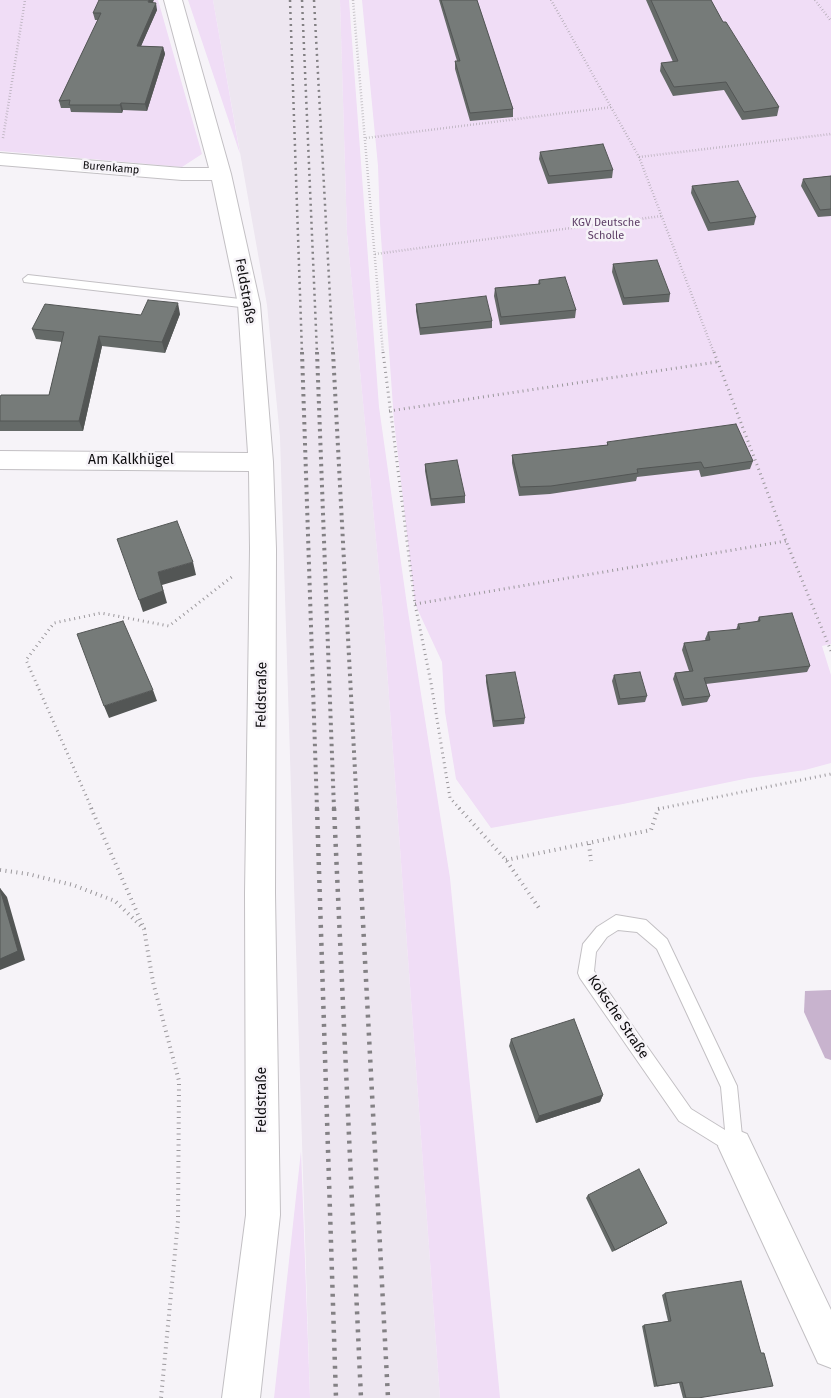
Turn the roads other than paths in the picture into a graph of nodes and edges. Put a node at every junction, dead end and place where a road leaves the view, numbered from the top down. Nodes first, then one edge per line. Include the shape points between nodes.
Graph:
1 (173, 0) edge
2 (1, 153) edge
3 (221, 174) junction
4 (28, 279) dead end
5 (249, 304) junction
6 (0, 460) edge
7 (261, 462) junction
8 (735, 1146) junction
9 (831, 1350) edge
10 (241, 1398) edge

1 - 3 street, Feldstraße
2 - 3 street, Burenkamp via 182,174
3 - 5 street, Feldstraße
4 - 5 lane
5 - 7 street, Feldstraße
6 - 7 street, Am Kalkhügel
7 - 10 street, Feldstraße via 264,549 260,894 263,1215
8 - 8 lane, Koksche Straße via 729,1086 662,944 641,925 616,922 588,948 586,973 685,1115
8 - 9 street, Koksche Straße

